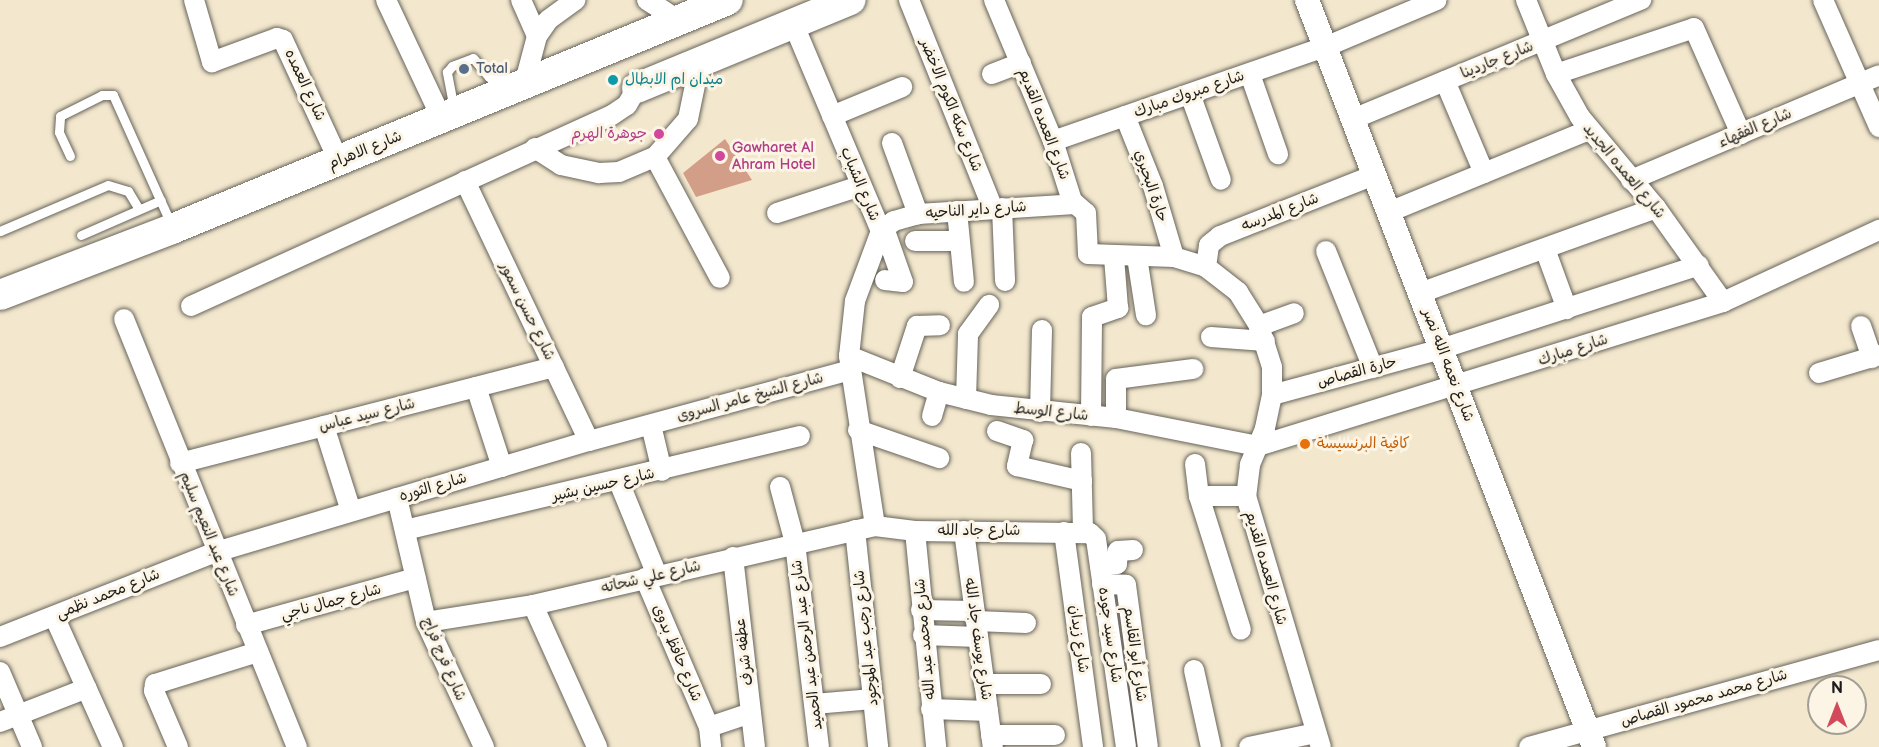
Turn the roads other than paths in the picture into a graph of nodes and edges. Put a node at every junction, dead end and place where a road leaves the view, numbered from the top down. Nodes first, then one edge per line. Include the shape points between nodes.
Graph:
1 (194, 0) edge
2 (386, 0) edge
3 (521, 0) edge
4 (576, 0) edge
5 (647, 0) edge
6 (728, 0) edge
7 (851, 0) edge
8 (909, 0) edge
9 (994, 0) edge
10 (1307, 0) edge
11 (1437, 0) edge
12 (1526, 0) edge
13 (1641, 0) edge
14 (1825, 0) edge
15 (1601, 8) edge
16 (679, 21) junction
17 (793, 23) junction
18 (537, 36) junction
19 (1542, 41) junction
20 (1325, 47) junction
21 (700, 61) junction
22 (1021, 63) junction
23 (992, 74) dead end
24 (1250, 74) junction
25 (1556, 74) junction
26 (1879, 75) edge
27 (1445, 81) junction
28 (1860, 83) junction
29 (520, 87) junction
30 (902, 87) dead end
31 (637, 88) joint
32 (1190, 94) junction
33 (447, 116) junction
34 (832, 116) junction
35 (1125, 116) junction
36 (1353, 119) junction
37 (1879, 127) edge
38 (1589, 130) junction
39 (1741, 134) junction
40 (1053, 141) junction
41 (892, 143) dead end
42 (535, 148) junction
43 (1278, 154) dead end
44 (70, 156) dead end
45 (655, 157) junction
46 (339, 161) junction
47 (1484, 173) junction
48 (1374, 175) junction
49 (1221, 180) dead end
50 (1631, 180) junction
51 (465, 181) junction
52 (860, 186) junction
53 (161, 200) junction
54 (1075, 204) junction
55 (1656, 208) junction
56 (998, 209) junction
57 (957, 211) junction
58 (1389, 212) junction
59 (777, 213) dead end
60 (918, 214) junction
61 (137, 224) junction
62 (172, 229) junction
63 (882, 229) junction
64 (1879, 230) edge
65 (0, 231) edge
66 (81, 235) dead end
67 (915, 241) dead end
68 (958, 241) junction
69 (1545, 249) junction
70 (1326, 251) dead end
71 (1114, 257) junction
72 (1137, 257) junction
73 (1173, 257) junction
74 (1699, 265) junction
75 (1206, 267) junction
76 (720, 278) dead end
77 (885, 280) dead end
78 (1005, 281) dead end
79 (964, 282) dead end
80 (1420, 293) junction
81 (0, 295) edge
82 (1723, 302) junction
83 (989, 305) dead end
84 (191, 306) dead end
85 (1567, 309) junction
86 (1294, 313) dead end
87 (1146, 315) dead end
88 (124, 319) dead end
89 (940, 325) dead end
90 (1861, 326) dead end
91 (1042, 330) dead end
92 (1262, 333) junction
93 (1211, 337) dead end
94 (1442, 349) junction
95 (1875, 356) edge
96 (849, 363) junction
97 (554, 367) junction
98 (1373, 368) junction
99 (1193, 369) dead end
100 (1819, 373) dead end
101 (900, 378) junction
102 (476, 387) junction
103 (1456, 387) junction
104 (939, 392) junction
105 (1272, 395) junction
106 (966, 399) junction
107 (1040, 412) junction
108 (932, 416) dead end
109 (1091, 416) junction
110 (1116, 418) junction
111 (651, 424) junction
112 (324, 426) junction
113 (858, 430) junction
114 (997, 431) dead end
115 (800, 436) dead end
116 (589, 441) junction
117 (1258, 446) junction
118 (1081, 453) dead end
119 (939, 458) dead end
120 (180, 463) junction
121 (1195, 464) dead end
122 (502, 467) junction
123 (662, 471) junction
124 (1082, 481) junction
125 (619, 482) junction
126 (780, 487) dead end
127 (1199, 496) junction
128 (1246, 496) junction
129 (397, 498) junction
130 (351, 512) junction
131 (875, 526) junction
132 (405, 530) junction
133 (855, 530) junction
134 (915, 531) junction
135 (964, 531) junction
136 (1074, 532) junction
137 (795, 543) junction
138 (1133, 550) dead end
139 (216, 552) junction
140 (733, 557) junction
141 (1101, 575) junction
142 (651, 577) junction
143 (416, 578) junction
144 (533, 605) junction
145 (921, 610) junction
146 (54, 616) junction
147 (426, 622) junction
148 (976, 623) junction
149 (1026, 623) dead end
150 (246, 625) junction
151 (1240, 630) dead end
152 (923, 636) junction
153 (0, 637) edge
154 (1879, 650) edge
155 (258, 652) junction
156 (1194, 670) dead end
157 (0, 672) edge
158 (984, 684) junction
159 (1041, 684) dead end
160 (87, 688) junction
161 (873, 699) junction
162 (814, 704) junction
163 (931, 709) junction
164 (988, 711) junction
165 (751, 713) junction
166 (9, 719) edge
167 (709, 727) junction
168 (1055, 735) dead end
169 (1591, 739) edge
170 (1318, 740) edge
171 (992, 741) edge
172 (110, 746) edge
173 (32, 747) edge
174 (178, 747) edge
175 (297, 747) edge
176 (484, 747) edge
177 (597, 747) edge
178 (711, 747) edge
179 (755, 747) edge
180 (819, 747) edge
181 (878, 747) edge
182 (936, 747) edge
183 (1093, 747) edge
184 (1126, 747) edge
185 (1148, 747) edge
186 (1211, 747) edge
187 (1250, 747) edge
188 (1530, 747) edge

1 - 46 street, شارع العمده via 212,62 277,38 284,40
2 - 33 street
3 - 18 street
4 - 18 street via 548,20
5 - 16 street
6 - 16 main road, شارع الاهرام
7 - 17 main road
8 - 56 street, شارع سكه الكوم الاخضر
9 - 22 street, شارع العمده القديم
10 - 20 street, شارع نعمه الله نصر
11 - 20 street, شارع مبروك مبارك
12 - 19 street, شارع العمده الجديد
13 - 15 street, شارع جاردينا
14 - 28 street
15 - 19 street, شارع جاردينا
16 - 29 main road, شارع الاهرام
17 - 21 main road
17 - 34 street, شارع الشباب
18 - 29 street
19 - 25 street, شارع العمده الجديد
19 - 27 street, شارع جاردينا
20 - 24 street, شارع مبروك مبارك
20 - 36 street, شارع نعمه الله نصر
21 - 31 main road
21 - 45 street via 688,119
22 - 23 street
22 - 40 street, شارع العمده القديم
24 - 32 street, شارع مبروك مبارك
24 - 43 street
25 - 38 street, شارع العمده الجديد
25 - 39 street via 1689,28 1697,30
26 - 28 street, شارع الفقهاء
27 - 36 street, شارع جاردينا
27 - 47 street
28 - 37 street
28 - 39 street, شارع الفقهاء
29 - 33 main road, شارع الاهرام
29 - 33 lane via 508,77 489,77 477,59 469,59 447,72 454,93
30 - 34 street
31 - 42 street via 620,111
32 - 35 street, شارع مبروك مبارك
32 - 49 street
33 - 46 main road, شارع الاهرام
34 - 52 street, شارع الشباب
35 - 40 street, شارع مبروك مبارك
35 - 73 street, حارة البحيري via 1153,186
36 - 48 street, شارع نعمه الله نصر
38 - 47 street
38 - 50 street, شارع العمده الجديد
39 - 50 street, شارع الفقهاء
40 - 54 street, شارع العمده القديم
41 - 60 street
42 - 45 street via 561,165 599,174 628,169
42 - 51 street
44 - 53 lane via 59,132 60,116 102,95 112,95
45 - 76 street
46 - 62 main road, شارع الاهرام
47 - 58 street
48 - 58 street, شارع نعمه الله نصر
48 - 75 street, شارع المدرسه via 1220,236 1209,245
50 - 55 street, شارع العمده الجديد
51 - 84 street
51 - 97 street, شارع حسن سمور
52 - 59 street
52 - 63 street, شارع الشباب
53 - 61 lane
53 - 62 lane
54 - 56 street, شارع داير الناحيه
54 - 71 street, شارع العمده القديم via 1086,213 1089,255
55 - 69 street
55 - 74 street, شارع العمده الجديد
56 - 57 street, شارع داير الناحيه
56 - 78 street, شارع سكه الكوم الاخضر
57 - 60 street, شارع داير الناحيه
57 - 68 street
58 - 80 street, شارع نعمه الله نصر
60 - 63 street, شارع داير الناحيه
61 - 62 main road, شارع الاهرام
61 - 65 lane via 128,191 108,185
61 - 66 lane
61 - 81 main road, شارع الاهرام
63 - 77 street via 903,282
63 - 96 street, شارع الشباب via 857,292
64 - 82 street, شارع مبارك
67 - 68 street
68 - 79 street
69 - 80 street
69 - 85 street
70 - 98 street
71 - 72 street, شارع العمده القديم
71 - 109 street via 1118,308 1092,317
72 - 73 street, شارع العمده القديم
72 - 87 street
73 - 75 street, شارع العمده القديم
74 - 82 street, شارع العمده الجديد
74 - 85 street, حارة القصاص
75 - 92 street, شارع العمده القديم via 1238,292
80 - 94 street, شارع نعمه الله نصر
82 - 103 street, شارع مبارك
83 - 106 street via 968,334
85 - 94 street, حارة القصاص
86 - 92 street
88 - 120 street, شارع عبد النعيم سليم
89 - 101 street via 917,326
90 - 95 street
91 - 107 street
92 - 93 street
92 - 105 street, شارع العمده القديم via 1272,368
94 - 98 street, حارة القصاص
94 - 103 street, شارع نعمه الله نصر
95 - 100 street
96 - 101 street, شارع الوسط
96 - 111 street, شارع الشيخ عامر السروى
96 - 113 street, شارع الشباب
97 - 102 street, شارع سيد عباس
97 - 116 street, شارع حسن سمور
98 - 105 street, حارة القصاص
99 - 110 street via 1116,379
101 - 104 street, شارع الوسط
102 - 112 street, شارع سيد عباس
102 - 122 street
103 - 117 street, شارع مبارك
103 - 169 street, شارع نعمه الله نصر
104 - 106 street, شارع الوسط
104 - 108 street
105 - 117 street, شارع العمده القديم
106 - 107 street, شارع الوسط
107 - 109 street, شارع الوسط
109 - 110 street, شارع الوسط
110 - 117 street, شارع الوسط
111 - 116 street, شارع الثوره
111 - 123 street
112 - 120 street, شارع سيد عباس
112 - 130 street
113 - 119 street
113 - 131 street, شارع الشباب
114 - 124 street via 1023,440 1017,466
115 - 123 street, شارع حسين بشير
116 - 122 street, شارع الثوره
117 - 128 street, شارع العمده القديم via 1247,475
118 - 124 street, شارع زيدان
120 - 139 street, شارع عبد النعيم سليم
121 - 127 street
122 - 129 street, شارع الثوره
123 - 125 street, شارع حسين بشير
124 - 136 street, شارع زيدان
125 - 132 street, شارع حسين بشير
125 - 142 street, شارع حافظ بدوى
126 - 137 street, شارع عبد الرحمن عبد الحميد
127 - 128 street
127 - 151 street
128 - 170 street, شارع العمده القديم
129 - 130 street, شارع الثوره
129 - 132 street, شارع فرج فراج
130 - 139 street, شارع الثوره
131 - 133 street, شارع علي شحاته
131 - 134 street, شارع جاد الله
132 - 143 street, شارع فرج فراج
133 - 137 street, شارع علي شحاته
133 - 161 street, شارع رجب عبد الموجود
134 - 135 street, شارع جاد الله
134 - 145 street, شارع محمد عبد الله
135 - 136 street, شارع جاد الله
135 - 148 street, شارع يوسف جاد الله
136 - 141 street, شارع سيد جوده via 1095,537
136 - 183 street, شارع زيدان
137 - 140 street, شارع علي شحاته
137 - 162 street, شارع عبد الرحمن عبد الحميد
138 - 141 street via 1118,551 1117,564
139 - 146 street, شارع محمد نظمى
139 - 150 street, شارع عبد النعيم سليم
140 - 142 street, شارع علي شحاته
140 - 165 street, عطفه شرف
141 - 184 street, شارع سيد جوده
141 - 185 street, شارع أبو القاسم via 1126,585
142 - 144 street, شارع علي شحاته
142 - 167 street, شارع حافظ بدوى
143 - 147 street, شارع فرج فراج
143 - 150 street, شارع جمال ناجي
144 - 147 street, شارع علي شحاته
144 - 177 street
145 - 148 street
145 - 152 street, شارع محمد عبد الله
146 - 153 street, شارع محمد نظمى
146 - 160 street
147 - 176 street, شارع فرج فراج
148 - 149 street
148 - 152 street
148 - 158 street, شارع يوسف جاد الله
150 - 155 street, شارع عبد النعيم سليم
152 - 163 street, شارع محمد عبد الله
154 - 169 street, شارع محمد محمود القصاص
155 - 174 street via 155,684 154,691
155 - 175 street, شارع عبد النعيم سليم
156 - 186 street
157 - 166 street
158 - 159 street
158 - 164 street, شارع يوسف جاد الله
160 - 166 street
160 - 172 street
161 - 162 street
161 - 181 street, شارع رجب عبد الموجود
162 - 180 street, شارع عبد الرحمن عبد الحميد
163 - 164 street
163 - 182 street, شارع محمد عبد الله
164 - 171 street, شارع يوسف جاد الله
165 - 167 street
165 - 179 street, عطفه شرف
166 - 173 street
167 - 178 street, شارع حافظ بدوى
168 - 171 street
169 - 188 street, شارع محمد محمود القصاص
170 - 187 street

